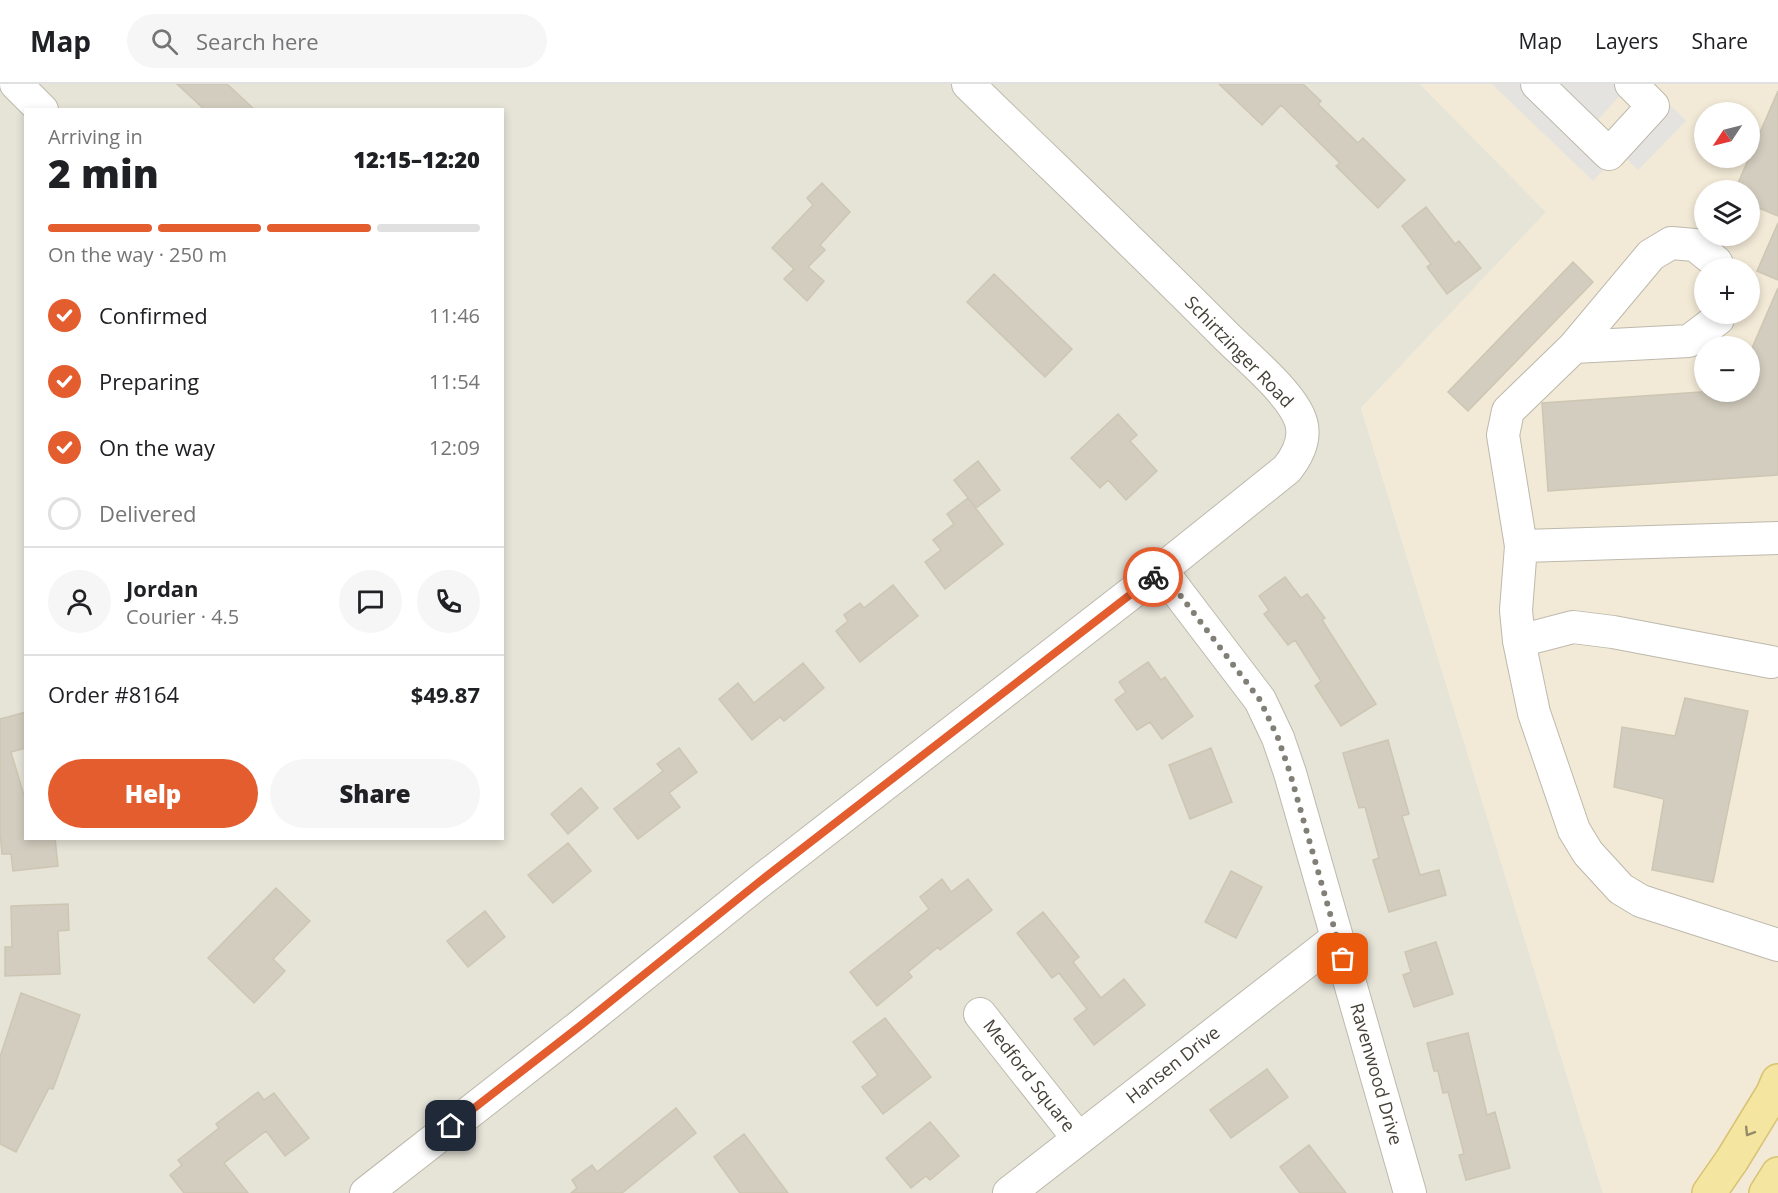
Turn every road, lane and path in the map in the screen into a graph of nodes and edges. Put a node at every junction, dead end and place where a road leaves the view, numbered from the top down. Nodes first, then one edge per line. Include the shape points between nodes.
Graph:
1 (16, 84) edge
2 (968, 84) edge
3 (1537, 84) edge
4 (1631, 84) edge
5 (40, 108) edge
6 (1711, 258) edge
7 (1711, 324) edge
8 (1574, 347) junction
9 (1778, 538) edge
10 (1521, 546) junction
11 (1161, 570) junction
12 (1520, 640) junction
13 (1771, 662) dead end
14 (1336, 938) junction
15 (1778, 945) edge
16 (980, 1014) dead end
17 (1778, 1081) edge
18 (1078, 1138) junction
19 (1778, 1174) edge
20 (366, 1193) edge
21 (1009, 1193) edge
22 (1410, 1193) edge
23 (1709, 1193) edge
24 (1766, 1193) edge

1 - 5 street
2 - 11 street, Schirtzinger Road via 1289,399 1301,422 1301,447 1287,469
3 - 4 street via 1609,154 1653,106
6 - 8 street via 1695,245 1671,243 1650,255
7 - 8 street via 1689,341
8 - 10 street via 1508,411 1503,435
9 - 10 street
10 - 12 street via 1516,610
11 - 14 street, Ravenwood Drive via 1260,700 1290,773
11 - 20 street, Schirtzinger Road
12 - 13 street via 1573,627
12 - 15 street via 1534,713 1574,830 1588,853 1621,889 1641,901
14 - 18 street, Hansen Drive
14 - 22 street, Ravenwood Drive
16 - 18 street, Medford Square
17 -> 23 main road
18 - 21 street, Hansen Drive
19 - 24 main road

